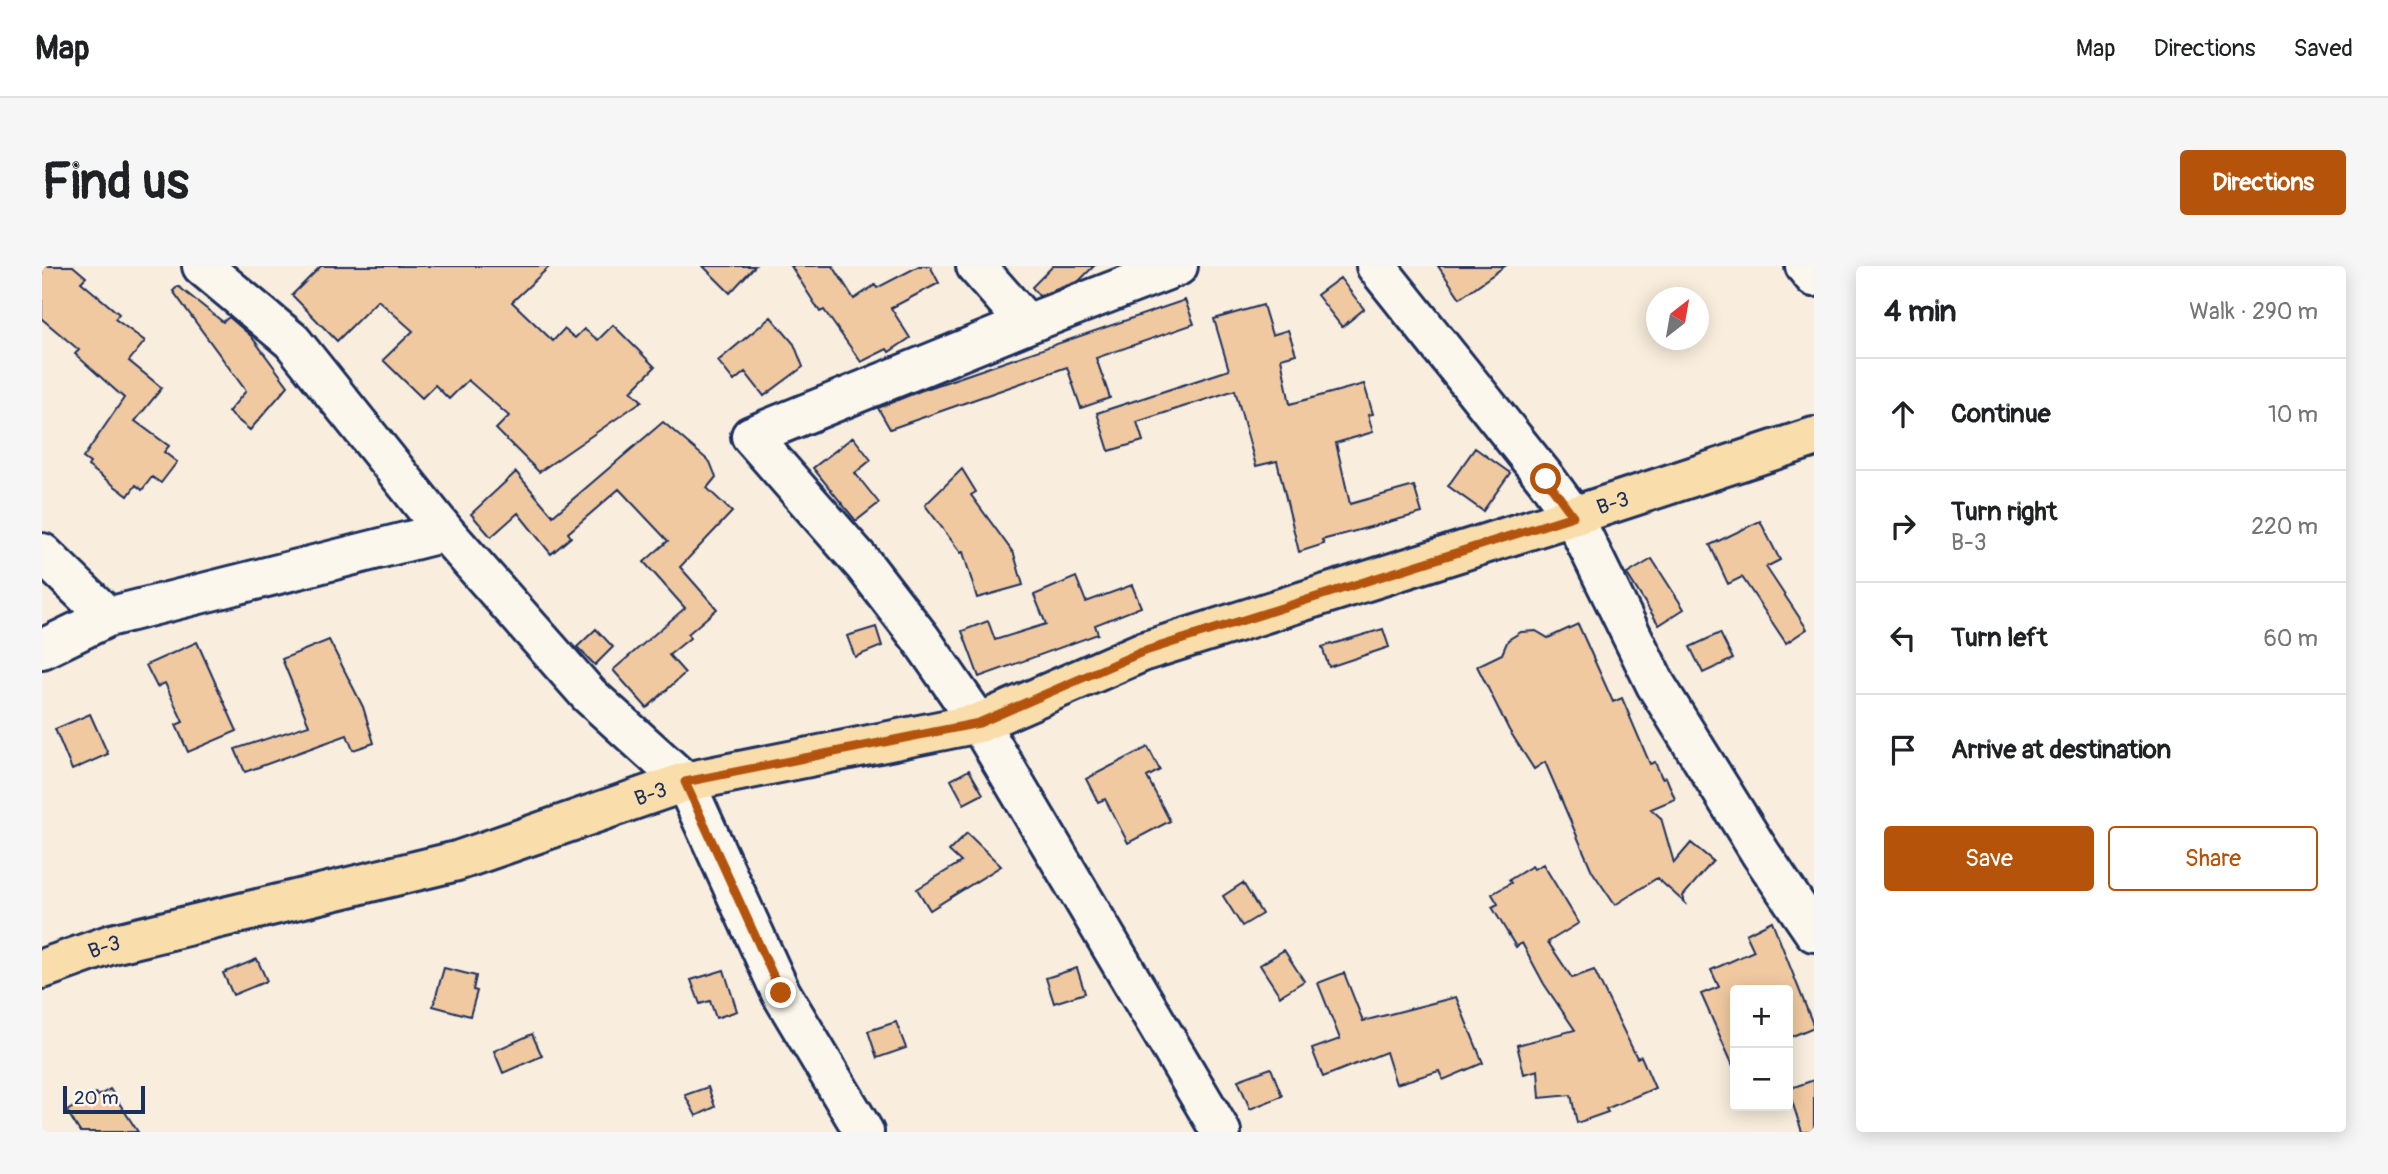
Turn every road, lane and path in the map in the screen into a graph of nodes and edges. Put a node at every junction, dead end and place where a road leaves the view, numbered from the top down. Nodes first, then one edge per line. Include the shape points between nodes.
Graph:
1 (202, 266) edge
2 (976, 266) edge
3 (1178, 266) edge
4 (1376, 266) edge
5 (1805, 266) edge
6 (1814, 277) edge
7 (1027, 324) junction
8 (1814, 437) edge
9 (1573, 516) junction
10 (445, 532) junction
11 (42, 554) edge
12 (108, 617) junction
13 (42, 649) edge
14 (979, 723) junction
15 (685, 782) junction
16 (1814, 932) edge
17 (42, 969) edge
18 (864, 1132) edge
19 (1221, 1132) edge

1 - 10 street via 292,341
2 - 7 street
3 - 7 street
4 - 9 street
5 - 6 street
7 - 14 street via 751,436 864,565
8 - 9 main road, B-3
9 - 14 main road, B-3 via 1142,652
9 - 16 street via 1656,685
10 - 12 street
10 - 15 street via 589,695
11 - 12 street
12 - 13 street
14 - 15 main road, B-3
14 - 19 street
15 - 17 main road, B-3 via 457,861 112,944
15 - 18 street via 781,993

